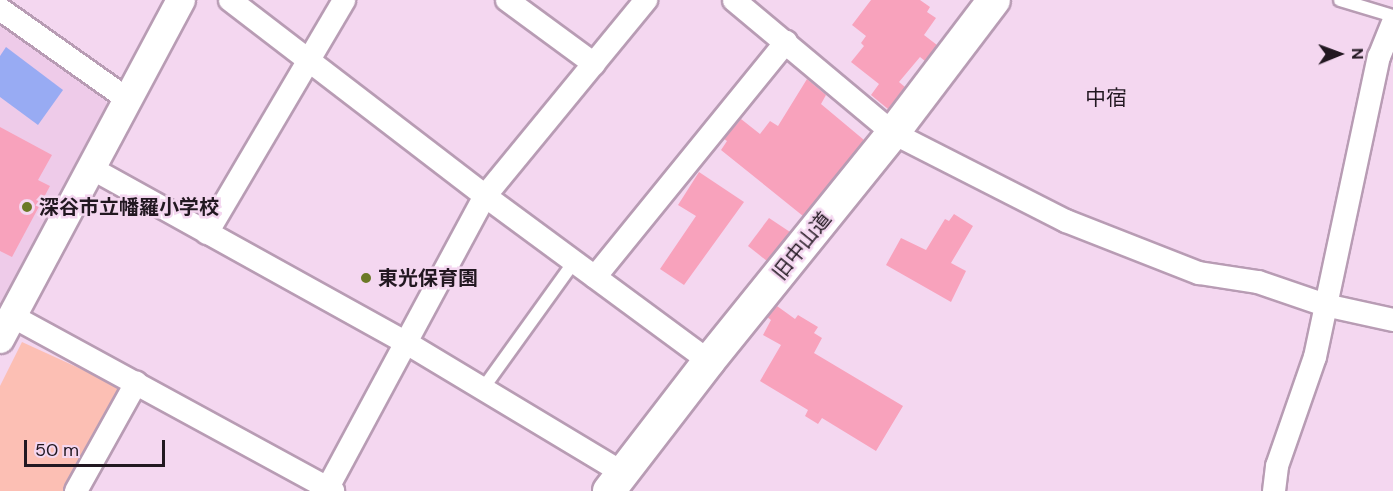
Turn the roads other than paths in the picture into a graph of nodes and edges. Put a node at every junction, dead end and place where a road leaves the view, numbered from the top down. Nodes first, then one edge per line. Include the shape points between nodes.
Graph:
1 (181, 0) edge
2 (230, 0) edge
3 (344, 0) edge
4 (507, 0) edge
5 (646, 0) edge
6 (994, 0) edge
7 (1340, 0) edge
8 (744, 3) edge
9 (0, 9) edge
10 (1393, 16) edge
11 (1393, 22) edge
12 (786, 42) junction
13 (307, 60) junction
14 (594, 64) junction
15 (126, 99) junction
16 (893, 133) junction
17 (91, 168) junction
18 (485, 196) junction
19 (207, 233) junction
20 (574, 262) junction
21 (595, 277) junction
22 (1325, 305) junction
23 (1393, 320) edge
24 (6, 328) edge
25 (405, 342) junction
26 (709, 361) junction
27 (136, 383) junction
28 (482, 390) junction
29 (616, 482) edge
30 (329, 490) edge
31 (76, 491) edge
32 (1274, 491) edge

1 - 15 street
2 - 13 street
3 - 13 street
4 - 14 street
5 - 14 street
6 - 16 main road, 旧中山道
7 - 10 lane
8 - 12 street
9 - 15 street
11 - 22 street via 1378,57
12 - 16 street
12 - 21 street
13 - 18 street
13 - 19 street
14 - 18 street
15 - 17 street
16 - 22 street via 1066,221 1180,268 1258,282
16 - 26 main road, 旧中山道
17 - 19 street
17 - 24 street
18 - 20 street
18 - 25 street
19 - 25 street
20 - 21 street
20 - 28 lane
21 - 26 street
22 - 23 street
22 - 32 street via 1315,357 1277,466
24 - 27 street
25 - 28 street
25 - 30 street
26 - 29 main road, 旧中山道
27 - 30 street
27 - 31 street
28 - 29 street

